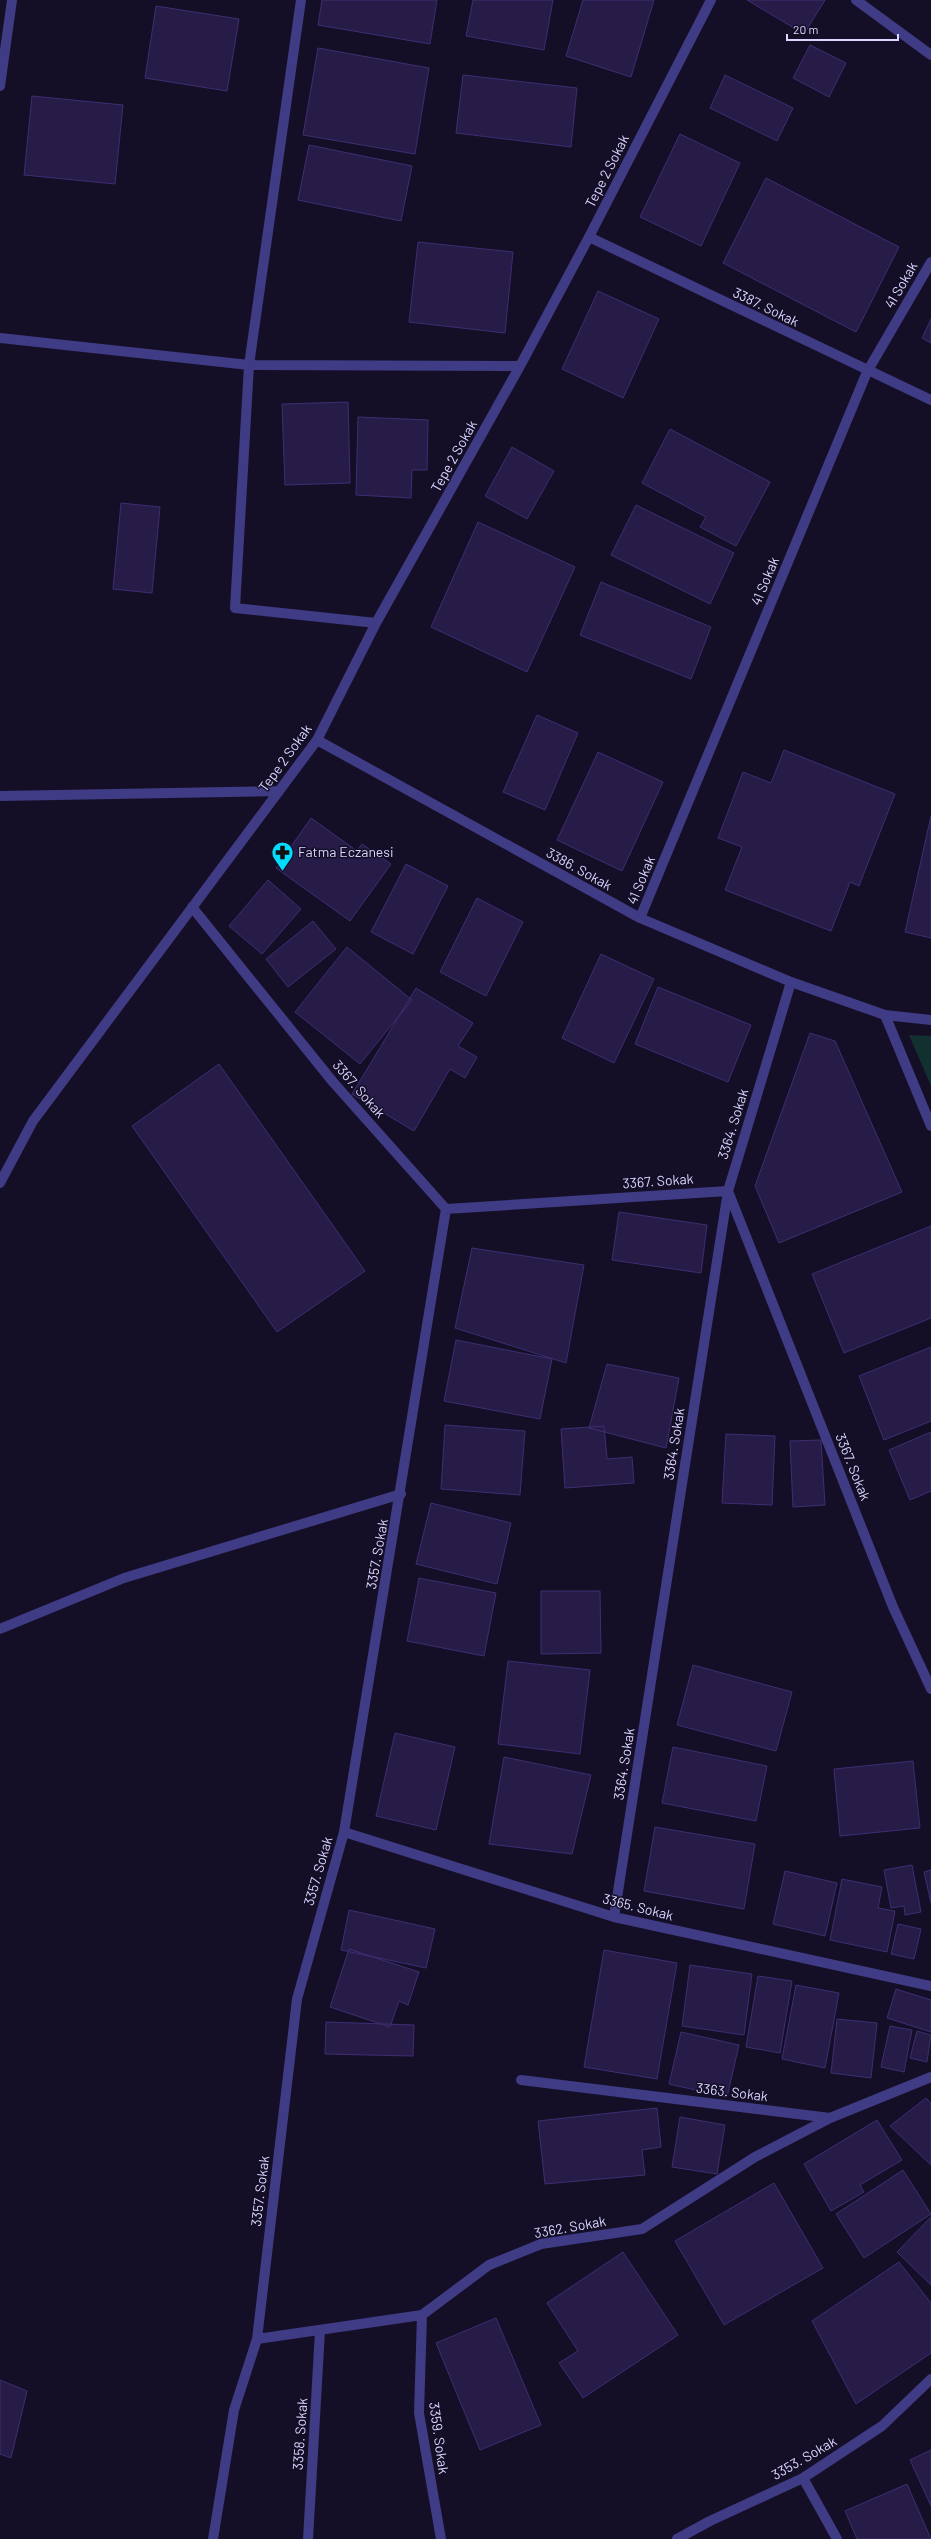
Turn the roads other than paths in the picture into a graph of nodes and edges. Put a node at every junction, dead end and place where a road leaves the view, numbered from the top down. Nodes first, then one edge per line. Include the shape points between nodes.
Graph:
1 (12, 0) edge
2 (301, 0) edge
3 (711, 0) edge
4 (856, 0) edge
5 (931, 55) edge
6 (0, 86) edge
7 (589, 237) junction
8 (931, 262) edge
9 (0, 338) edge
10 (249, 365) junction
11 (520, 366) junction
12 (867, 372) junction
13 (931, 400) edge
14 (376, 623) junction
15 (317, 740) junction
16 (279, 791) junction
17 (0, 796) edge
18 (192, 907) junction
19 (640, 918) junction
20 (791, 982) junction
21 (885, 1015) junction
22 (931, 1020) edge
23 (931, 1126) edge
24 (0, 1183) edge
25 (728, 1191) junction
26 (446, 1209) junction
27 (401, 1494) junction
28 (0, 1630) edge
29 (931, 1689) edge
30 (344, 1832) junction
31 (614, 1917) junction
32 (931, 1986) edge
33 (931, 2077) edge
34 (521, 2080) dead end
35 (830, 2118) junction
36 (422, 2315) junction
37 (320, 2332) junction
38 (257, 2339) junction
39 (931, 2379) edge
40 (803, 2478) junction
41 (213, 2539) edge
42 (308, 2539) edge
43 (440, 2539) edge
44 (678, 2539) edge
45 (837, 2539) edge

1 - 6 street
2 - 10 street
3 - 7 street, Tepe 2 Sokak
4 - 5 street
7 - 11 street, Tepe 2 Sokak
7 - 12 street, 3387. Sokak
8 - 12 street, 41 Sokak
9 - 10 street
10 - 11 street
10 - 14 street via 235,608
11 - 14 street, Tepe 2 Sokak
12 - 13 street, 3387. Sokak
12 - 19 street, 41 Sokak
14 - 15 street, Tepe 2 Sokak
15 - 16 street, Tepe 2 Sokak
15 - 19 street, 3386. Sokak
16 - 17 street
16 - 18 street, Tepe 2 Sokak
18 - 24 street, Tepe 2 Sokak via 33,1121
18 - 26 street, 3367. Sokak via 334,1082
19 - 20 street, 3386. Sokak
20 - 21 street, 3386. Sokak
20 - 25 street, 3364. Sokak
21 - 22 street, 3386. Sokak
21 - 23 street
25 - 26 street, 3367. Sokak
25 - 29 street, 3367. Sokak via 893,1607
25 - 31 street, 3364. Sokak
26 - 27 street, 3357. Sokak
27 - 28 street via 124,1578
27 - 30 street, 3357. Sokak
30 - 31 street, 3365. Sokak
30 - 38 street, 3357. Sokak via 297,1999
31 - 32 street, 3365. Sokak
33 - 35 street, 3363. Sokak
34 - 35 street, 3363. Sokak
35 - 36 street, 3362. Sokak via 755,2157 642,2229 541,2244 489,2265
36 - 37 street, 3362. Sokak
36 - 43 street, 3359. Sokak via 419,2413
37 - 38 street, 3362. Sokak
37 - 42 street, 3358. Sokak
38 - 41 street, 3357. Sokak via 234,2410
39 - 40 street, 3353. Sokak via 882,2426
40 - 44 street, 3353. Sokak via 710,2521
40 - 45 street

